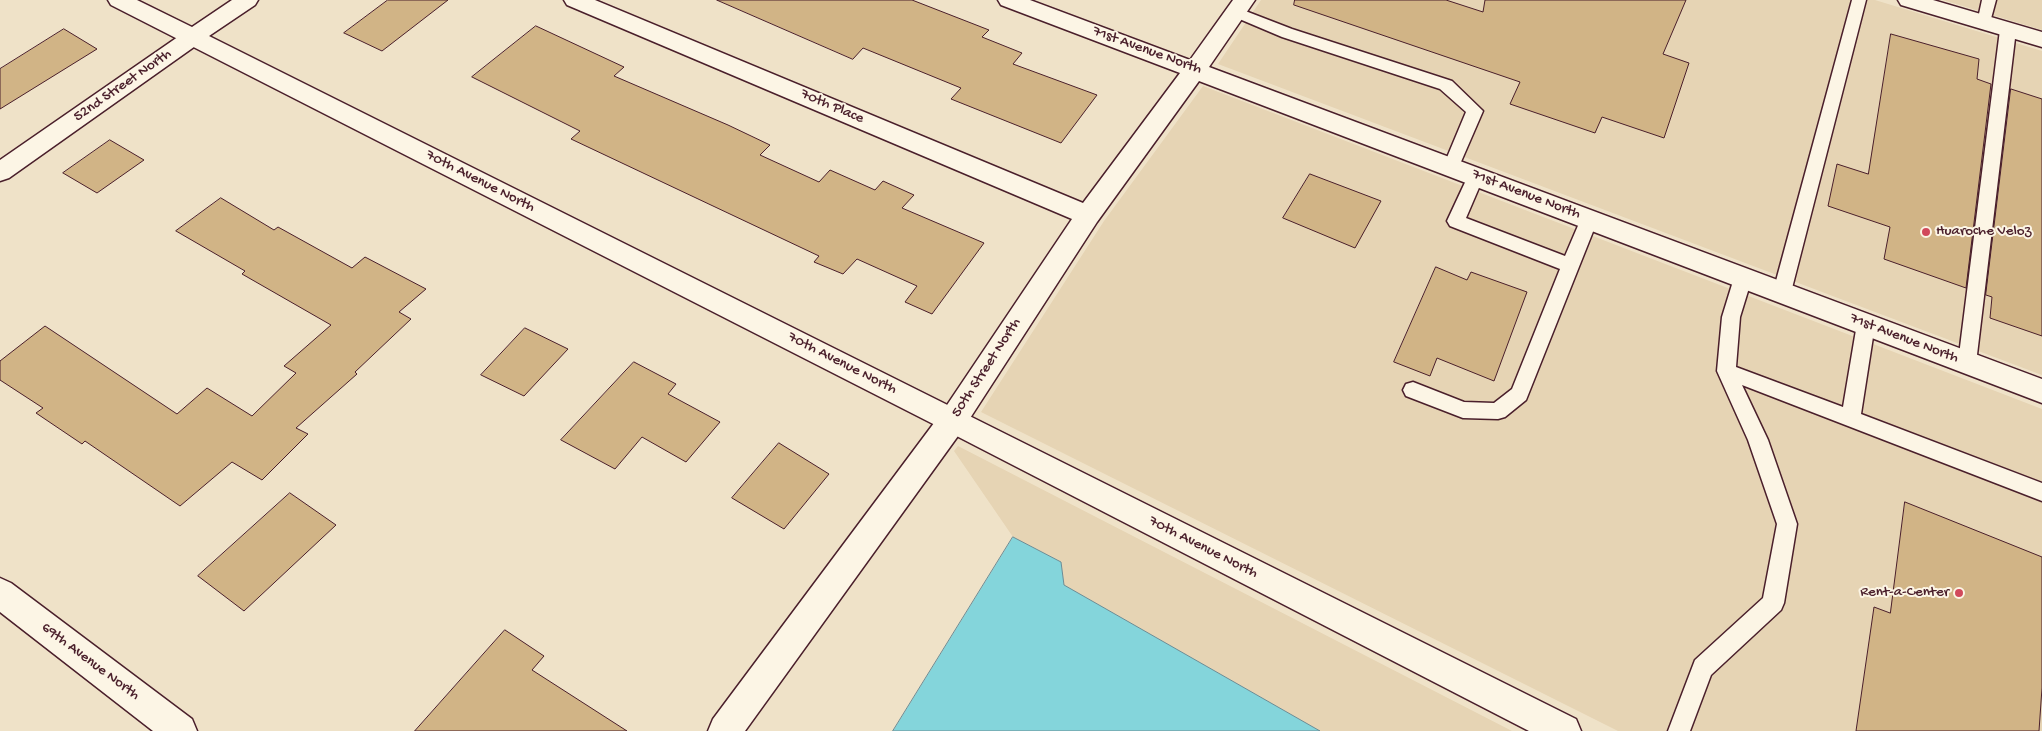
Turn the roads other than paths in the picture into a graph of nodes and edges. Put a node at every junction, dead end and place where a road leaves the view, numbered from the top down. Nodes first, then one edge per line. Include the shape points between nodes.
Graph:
1 (119, 0) edge
2 (247, 0) edge
3 (575, 0) edge
4 (1009, 0) edge
5 (1859, 0) edge
6 (1909, 0) edge
7 (1989, 0) edge
8 (1240, 6) edge
9 (1984, 23) junction
10 (2008, 30) junction
11 (193, 37) junction
12 (2042, 40) edge
13 (1196, 70) junction
14 (1451, 167) junction
15 (0, 172) edge
16 (1476, 176) junction
17 (1088, 215) junction
18 (1589, 219) junction
19 (1570, 264) junction
20 (1743, 278) junction
21 (1782, 292) junction
22 (1866, 324) junction
23 (1967, 363) junction
24 (1726, 371) junction
25 (1413, 390) dead end
26 (2042, 391) edge
27 (1851, 419) junction
28 (953, 420) junction
29 (2042, 491) edge
30 (0, 593) edge
31 (180, 731) edge
32 (725, 731) edge
33 (1564, 731) edge
34 (1680, 731) edge

1 - 11 street, 70th Avenue North
2 - 11 street, 52nd Street North
3 - 17 street, 70th Place
4 - 13 street, 71st Avenue North
5 - 21 lane
6 - 9 street
7 - 9 lane
8 - 13 street, 50th Street North
8 - 14 lane via 1287,33 1446,85 1475,111
9 - 10 street
10 - 12 street
10 - 23 lane
11 - 15 street, 52nd Street North
11 - 28 street, 70th Avenue North
13 - 14 street, 71st Avenue North
13 - 17 street, 50th Street North
14 - 16 street, 71st Avenue North
16 - 18 street, 71st Avenue North
16 - 19 lane via 1456,222
17 - 28 street, 50th Street North
18 - 19 lane
18 - 20 street, 71st Avenue North
19 - 25 lane via 1518,394 1498,411 1463,410
20 - 21 street, 71st Avenue North
20 - 24 lane via 1731,317
21 - 22 street, 71st Avenue North
22 - 23 street, 71st Avenue North
22 - 27 lane
23 - 26 street, 71st Avenue North
24 - 27 lane
24 - 34 lane via 1758,440 1787,524 1773,603 1703,668
27 - 29 lane
28 - 32 street, 50th Street North
28 - 33 street, 70th Avenue North
30 - 31 street, 69th Avenue North

